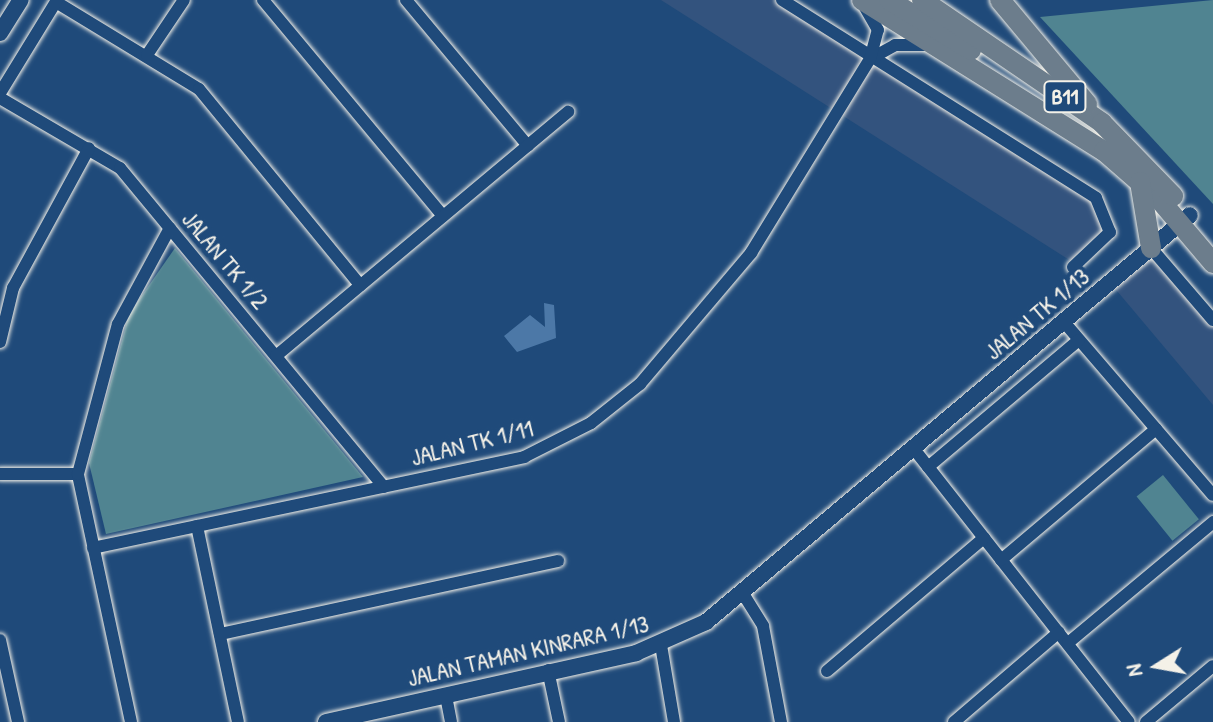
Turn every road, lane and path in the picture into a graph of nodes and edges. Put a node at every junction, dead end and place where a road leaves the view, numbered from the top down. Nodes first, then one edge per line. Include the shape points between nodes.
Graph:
1 (21, 0) edge
2 (184, 0) edge
3 (263, 0) edge
4 (406, 0) edge
5 (782, 0) edge
6 (861, 0) edge
7 (889, 0) edge
8 (922, 0) edge
9 (1000, 0) edge
10 (56, 1) edge
11 (0, 33) edge
12 (938, 47) junction
13 (147, 55) junction
14 (870, 59) junction
15 (0, 96) edge
16 (568, 112) dead end
17 (1102, 123) junction
18 (528, 146) junction
19 (89, 148) junction
20 (1104, 151) junction
21 (1140, 182) junction
22 (443, 216) junction
23 (1185, 219) junction
24 (170, 228) junction
25 (1213, 241) edge
26 (1151, 248) junction
27 (1213, 263) edge
28 (1073, 267) dead end
29 (360, 285) junction
30 (1213, 320) edge
31 (1064, 322) junction
32 (1079, 340) junction
33 (0, 342) edge
34 (276, 356) junction
35 (1156, 429) junction
36 (914, 449) junction
37 (928, 467) junction
38 (0, 474) edge
39 (78, 474) junction
40 (384, 487) junction
41 (1213, 495) edge
42 (1213, 522) edge
43 (197, 526) junction
44 (984, 538) junction
45 (93, 548) junction
46 (1001, 560) junction
47 (558, 561) dead end
48 (742, 592) junction
49 (1059, 632) junction
50 (220, 634) junction
51 (0, 640) edge
52 (1068, 643) junction
53 (661, 645) junction
54 (1213, 666) edge
55 (548, 670) junction
56 (827, 671) dead end
57 (446, 696) junction
58 (18, 722) edge
59 (131, 722) edge
60 (238, 722) edge
61 (326, 722) edge
62 (451, 722) edge
63 (559, 722) edge
64 (674, 722) edge
65 (781, 722) edge
66 (954, 722) edge
67 (1129, 722) edge
68 (1146, 722) edge

1 - 11 street
2 - 13 street
3 - 22 street
4 - 18 street
5 - 14 street
6 - 12 main road, B11
6 - 14 street via 878,30
7 - 20 main road via 1031,87
8 - 17 main road, B11
9 - 17 main road
10 - 13 street
10 - 15 street
12 - 14 street via 907,42
12 - 20 main road, B11
13 - 29 street via 199,89
14 - 28 street via 1096,198 1110,232
14 - 40 street, JALAN TK 1/11 via 723,291 640,384 591,423 524,457
15 - 19 street, JALAN TK 1/2
16 - 18 street
17 - 23 main road, B11
18 - 22 street
19 - 24 street, JALAN TK 1/2 via 120,168
19 - 33 street via 13,288
20 - 21 main road, B11
21 - 23 main road, B11
21 - 26 main road
22 - 29 street
23 - 25 main road, B11
23 - 26 street, JALAN TK 1/13
23 - 27 main road, B11
24 - 34 street, JALAN TK 1/2
24 - 39 street via 118,324
26 - 30 street
26 - 31 street, JALAN TK 1/13
29 - 34 street
31 - 32 street
31 - 36 street, JALAN TK 1/13
32 - 35 street
32 - 37 street
34 - 40 street, JALAN TK 1/2
35 - 41 street
35 - 46 street
36 - 37 street
36 - 48 street, JALAN TAMAN KINRARA 1/13
37 - 44 street
38 - 39 street
39 - 45 street
40 - 43 street, JALAN TK 1/11
42 - 52 street
43 - 45 street, JALAN TK 1/11
43 - 50 street
44 - 46 street
44 - 56 street
45 - 59 street
46 - 49 street
47 - 50 street
48 - 53 street, JALAN TAMAN KINRARA 1/13
48 - 65 street via 763,626
49 - 52 street
49 - 66 street
50 - 60 street
51 - 58 street
52 - 67 street
53 - 55 street, JALAN TAMAN KINRARA 1/13
53 - 64 street
54 - 68 street
55 - 57 street, JALAN TAMAN KINRARA 1/13
55 - 63 street
57 - 61 street, JALAN TAMAN KINRARA 1/13
57 - 62 street

